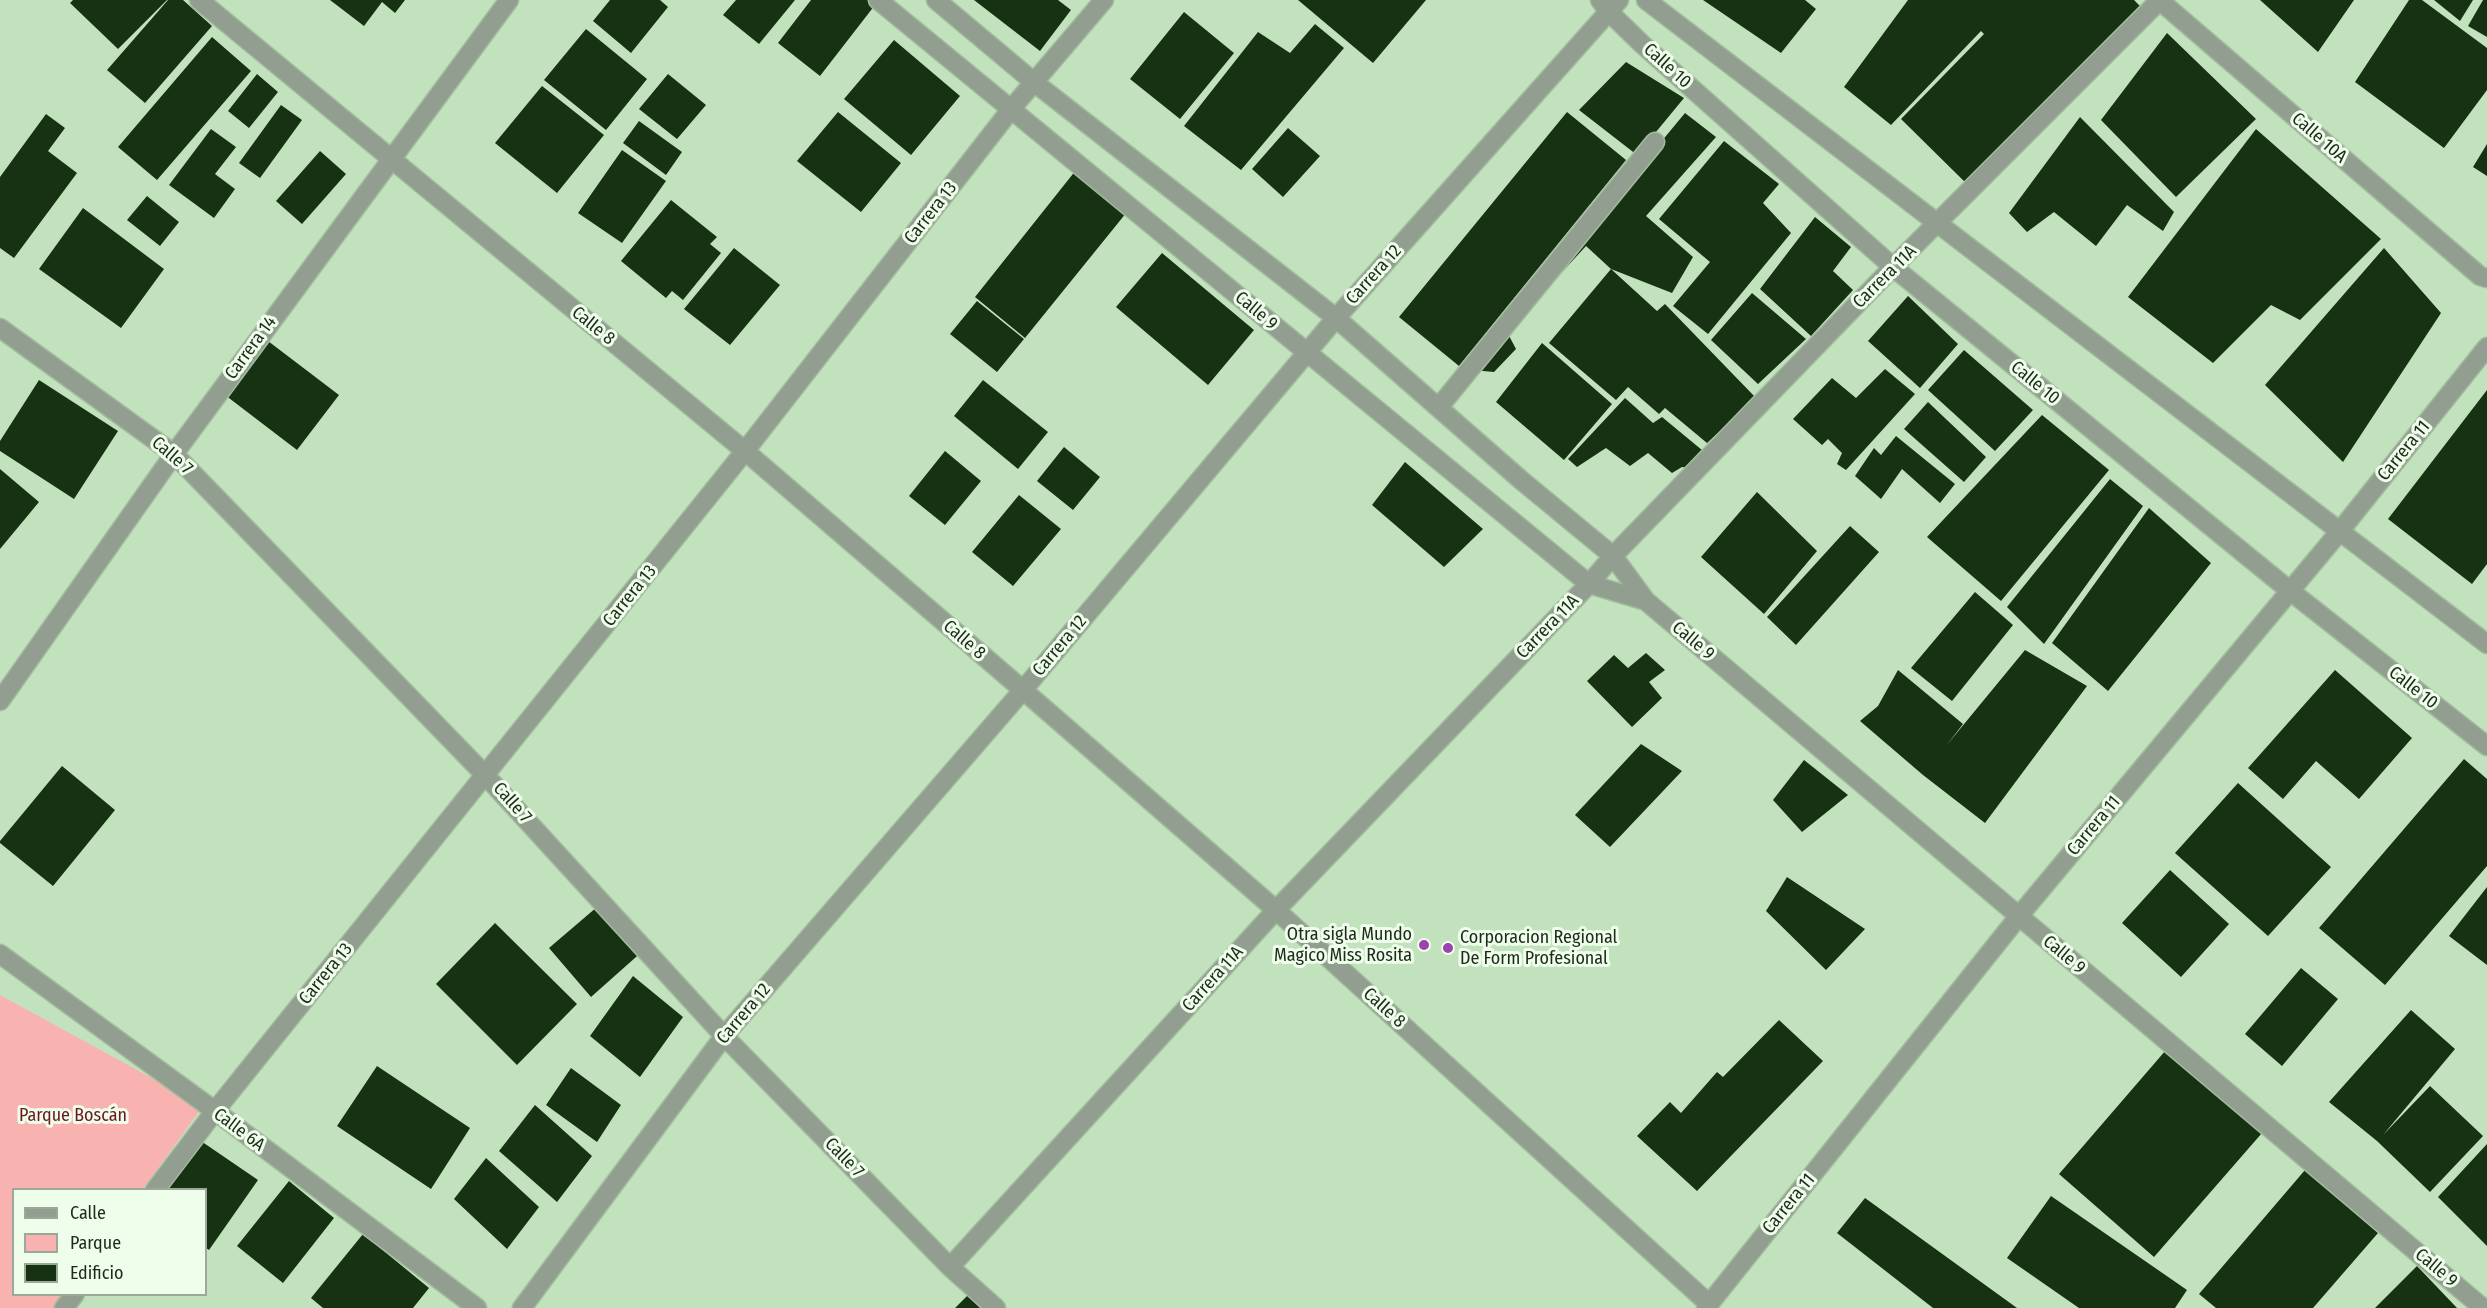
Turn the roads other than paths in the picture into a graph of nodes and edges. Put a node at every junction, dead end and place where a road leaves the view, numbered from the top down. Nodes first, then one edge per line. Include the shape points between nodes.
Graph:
1 (199, 0) edge
2 (508, 0) edge
3 (878, 0) edge
4 (936, 0) edge
5 (1104, 0) edge
6 (1646, 0) edge
7 (2159, 0) edge
8 (1609, 4) edge
9 (1035, 83) junction
10 (1012, 108) junction
11 (1655, 141) dead end
12 (389, 159) junction
13 (1938, 223) junction
14 (1893, 267) junction
15 (2485, 281) edge
16 (1336, 318) junction
17 (0, 328) edge
18 (2487, 347) edge
19 (1307, 353) junction
20 (1439, 406) junction
21 (746, 451) junction
22 (174, 454) junction
23 (2340, 531) junction
24 (1613, 556) junction
25 (1589, 584) junction
26 (2289, 590) junction
27 (1646, 601) junction
28 (2487, 644) edge
29 (1023, 690) junction
30 (0, 701) edge
31 (2487, 746) edge
32 (486, 776) junction
33 (1276, 910) junction
34 (2019, 916) junction
35 (0, 954) edge
36 (724, 1036) junction
37 (214, 1111) junction
38 (156, 1188) edge
39 (950, 1267) junction
40 (73, 1296) edge
41 (1708, 1306) edge
42 (64, 1308) edge
43 (477, 1308) edge
44 (522, 1308) edge
45 (996, 1308) edge
46 (2483, 1308) edge

1 - 12 street, Calle 8
2 - 12 street, Carrera 14
3 - 10 street, Calle 9
4 - 9 street, Calle 9
5 - 9 street, Carrera 13
6 - 13 street
7 - 13 street, Carrera 11A
7 - 15 street, Calle 10A
8 - 14 street, Calle 10
8 - 16 street, Carrera 12
9 - 10 street, Carrera 13
9 - 16 street, Calle 9
10 - 19 street, Calle 9
10 - 21 street, Carrera 13
11 - 20 street
12 - 21 street, Calle 8
12 - 22 street, Carrera 14
13 - 14 street, Carrera 11A
13 - 23 street
14 - 24 street, Carrera 11A
14 - 26 street, Calle 10
16 - 19 street, Carrera 12
16 - 20 street, Calle 9
17 - 22 street, Calle 7
18 - 23 street, Carrera 11
19 - 25 street, Calle 9
19 - 29 street, Carrera 12
20 - 24 street, Calle 9
21 - 29 street, Calle 8
21 - 32 street, Carrera 13
22 - 30 street, Carrera 14
22 - 32 street, Calle 7
23 - 26 street, Carrera 11
23 - 28 street
24 - 25 street, Carrera 11A
24 - 27 street, Calle 9
25 - 27 street, Calle 9
25 - 33 street, Carrera 11A
26 - 31 street, Calle 10
26 - 34 street, Carrera 11
27 - 34 street, Calle 9
29 - 33 street, Calle 8
29 - 36 street, Carrera 12
32 - 36 street, Calle 7
32 - 37 street, Carrera 13
33 - 39 street, Carrera 11A
33 - 41 street, Calle 8
34 - 41 street, Carrera 11
34 - 46 street, Calle 9
35 - 37 street, Calle 6A
36 - 39 street, Calle 7
36 - 44 street, Carrera 12
37 - 38 street, Carrera 13
37 - 43 street, Calle 6A
39 - 45 street, Calle 7
40 - 42 street

